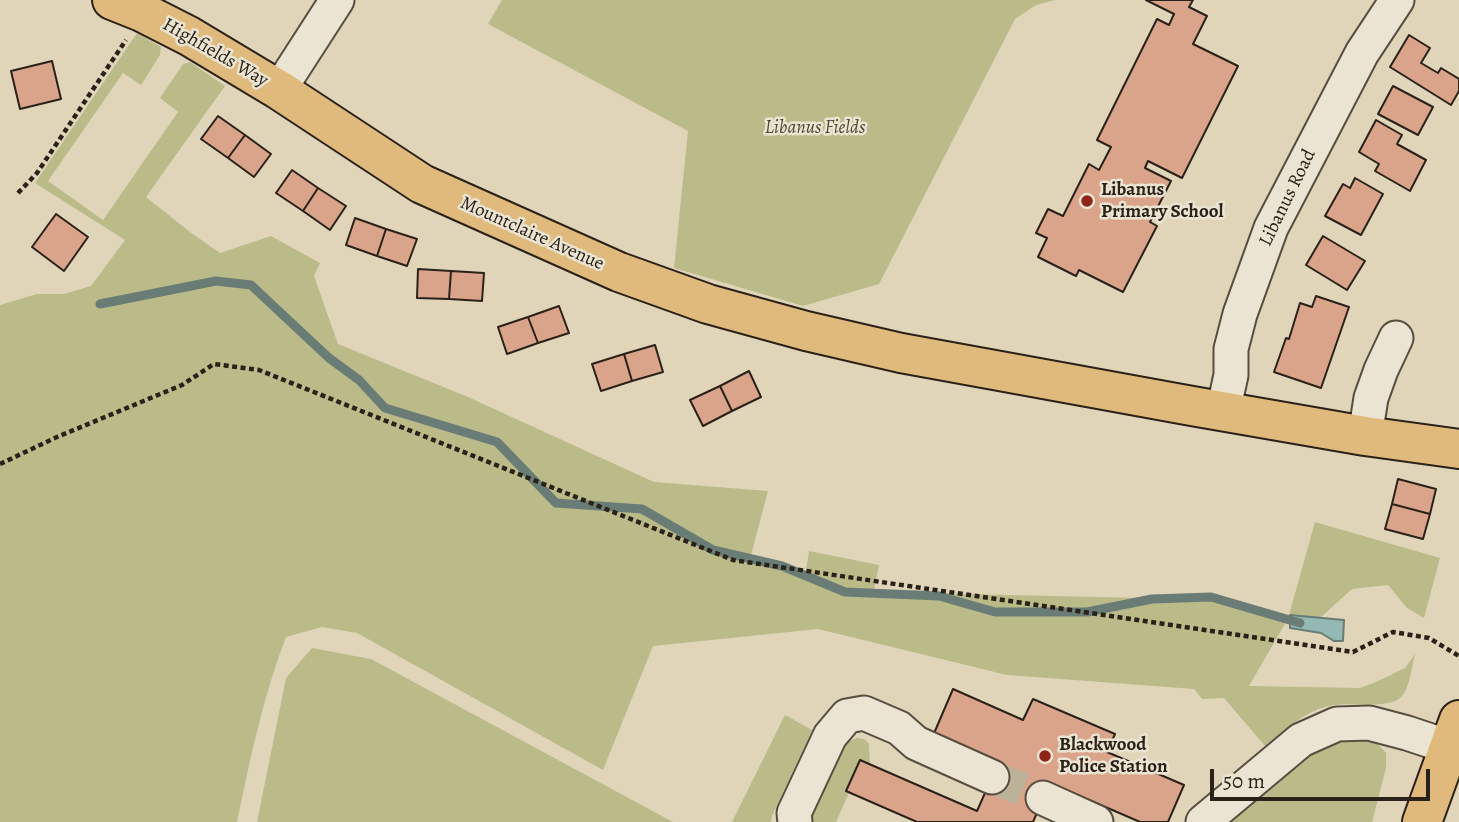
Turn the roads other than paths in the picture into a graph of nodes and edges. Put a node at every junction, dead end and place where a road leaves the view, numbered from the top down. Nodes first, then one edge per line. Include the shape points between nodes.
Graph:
1 (337, 0) edge
2 (1397, 0) edge
3 (127, 6) edge
4 (279, 90) junction
5 (1396, 338) dead end
6 (1223, 412) junction
7 (1365, 436) junction
8 (1459, 449) edge
9 (1454, 733) edge
10 (992, 777) tunnel mouth
11 (1043, 798) tunnel mouth
12 (795, 822) edge
13 (1096, 822) edge
14 (1203, 822) edge
15 (1422, 822) edge

1 - 4 street
2 - 6 street, Libanus Road via 1362,53 1271,228 1240,314
3 - 4 main road, Highfields Way via 189,36
4 - 6 main road, Mountclaire Avenue via 422,184 619,272 708,304 901,353
5 - 7 street via 1371,398
6 - 7 main road
7 - 8 main road
9 - 14 street via 1407,733 1369,723 1337,723 1301,740
9 - 15 main road
10 - 12 street via 916,743 899,728 864,713 847,716 830,736 794,813
11 - 13 street

